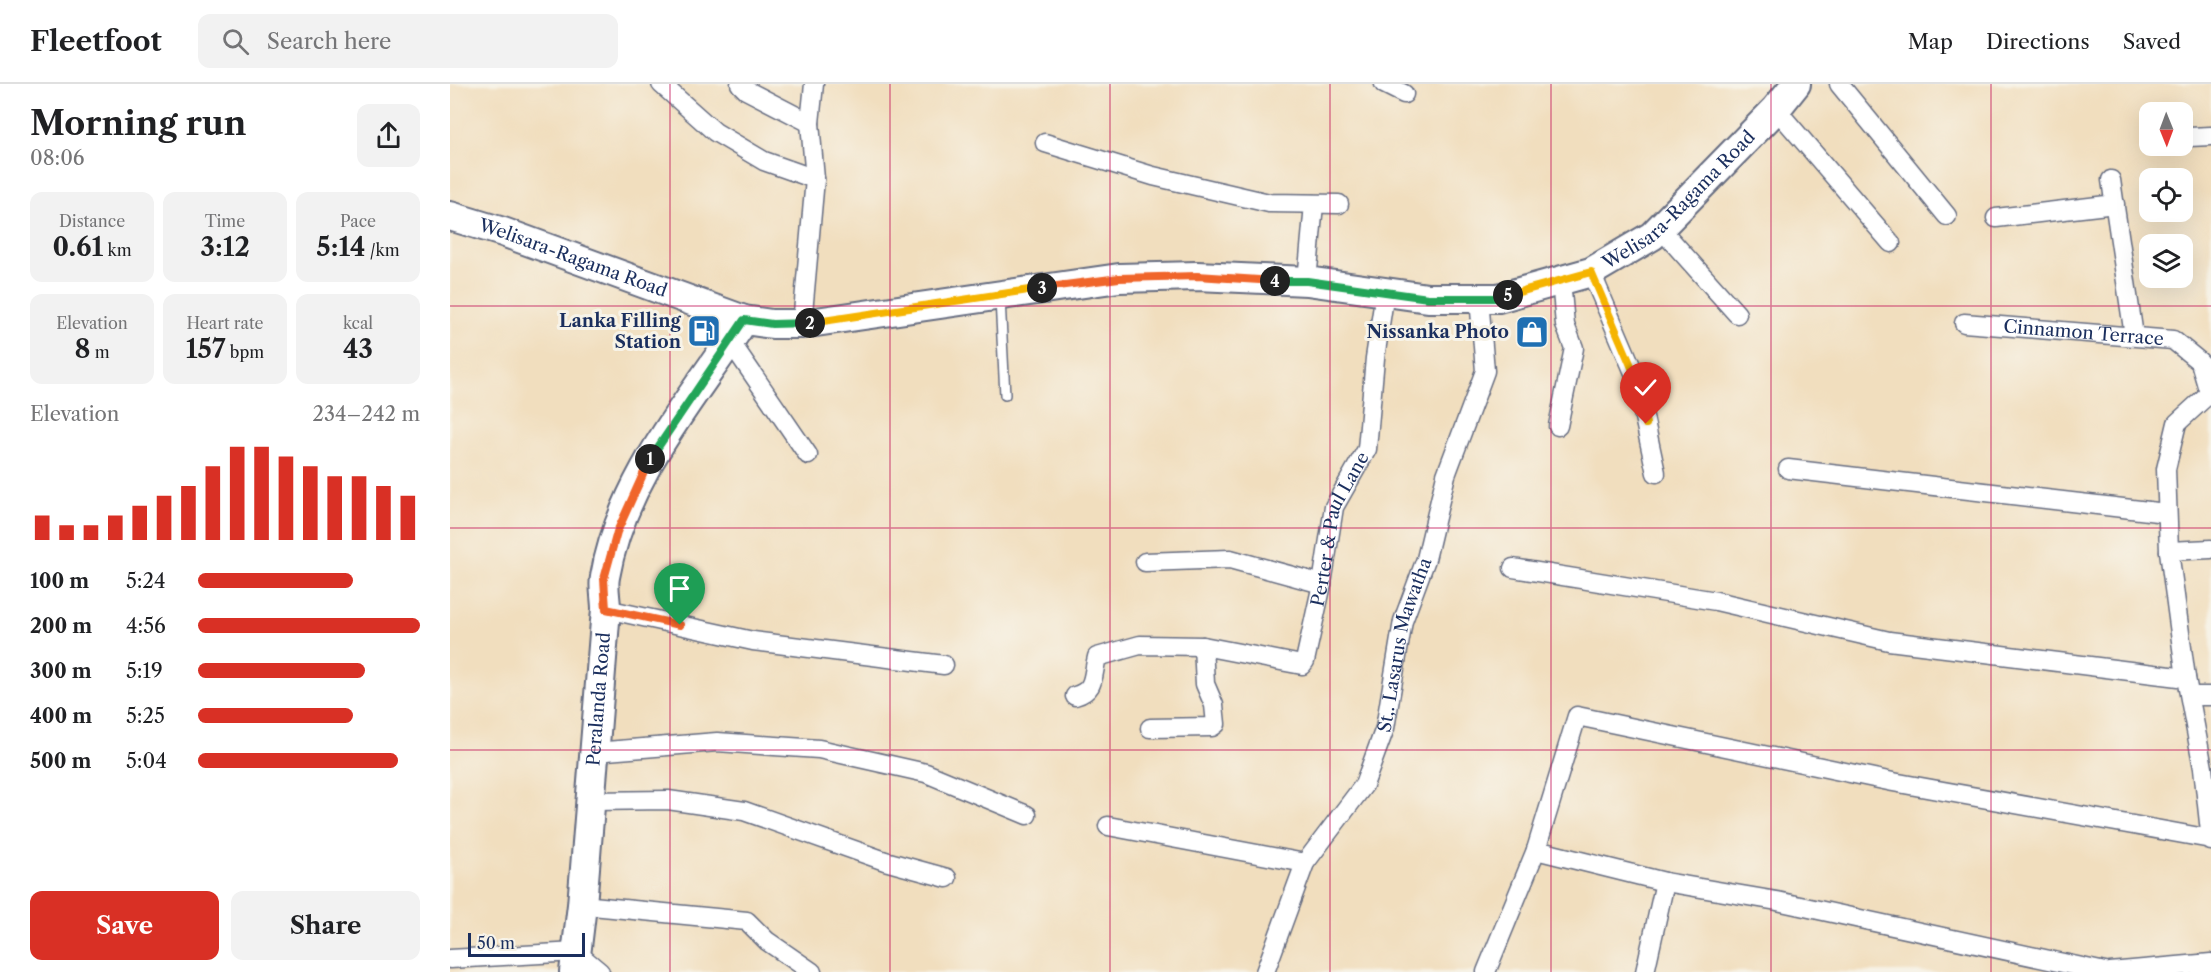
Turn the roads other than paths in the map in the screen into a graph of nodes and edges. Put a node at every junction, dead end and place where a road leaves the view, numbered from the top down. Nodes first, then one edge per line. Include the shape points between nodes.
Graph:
1 (660, 84) edge
2 (740, 84) edge
3 (814, 84) edge
4 (1384, 84) edge
5 (1797, 84) edge
6 (1839, 84) edge
7 (1404, 94) dead end
8 (1776, 109) junction
9 (810, 123) junction
10 (2211, 136) edge
11 (2193, 137) edge
12 (1045, 143) dead end
13 (815, 179) junction
14 (2111, 180) dead end
15 (1314, 204) junction
16 (1339, 204) dead end
17 (2115, 204) junction
18 (450, 216) edge
19 (1947, 216) dead end
20 (1996, 218) dead end
21 (1660, 228) junction
22 (1891, 243) dead end
23 (1591, 272) junction
24 (1562, 280) junction
25 (1307, 281) junction
26 (1385, 292) junction
27 (1000, 294) junction
28 (1479, 298) junction
29 (1737, 314) dead end
30 (1964, 323) dead end
31 (802, 324) junction
32 (737, 331) junction
33 (2134, 336) junction
34 (2210, 393) edge
35 (1005, 395) dead end
36 (1558, 426) dead end
37 (808, 454) dead end
38 (1788, 468) dead end
39 (1656, 473) dead end
40 (2166, 513) junction
41 (2211, 549) edge
42 (2169, 551) junction
43 (1146, 562) dead end
44 (1513, 568) dead end
45 (1322, 584) junction
46 (606, 609) junction
47 (1203, 646) junction
48 (944, 665) dead end
49 (2188, 687) junction
50 (1075, 696) dead end
51 (2211, 696) edge
52 (1150, 729) dead end
53 (594, 752) junction
54 (2207, 769) edge
55 (591, 801) junction
56 (1027, 815) dead end
57 (1108, 826) dead end
58 (2211, 840) edge
59 (1536, 850) junction
60 (1305, 863) junction
61 (947, 878) dead end
62 (1665, 882) junction
63 (582, 905) junction
64 (450, 960) edge
65 (575, 962) edge
66 (2211, 963) edge
67 (600, 972) edge
68 (812, 972) edge
69 (1265, 972) edge
70 (1486, 972) edge
71 (1645, 972) edge
72 (2108, 972) edge

1 - 13 street via 715,132 764,161
2 - 9 street
3 - 9 street
4 - 7 street
5 - 8 main road, Welisara-Ragama Road
6 - 19 street
8 - 21 main road, Welisara-Ragama Road
8 - 22 street
9 - 13 street
10 - 11 street
12 - 15 street via 1153,176 1269,203
13 - 31 street
14 - 17 street
15 - 16 street
15 - 25 street
17 - 20 street
17 - 33 street
18 - 32 main road, Welisara-Ragama Road via 503,232
21 - 23 main road, Welisara-Ragama Road
21 - 29 street
23 - 24 main road, Welisara-Ragama Road
23 - 39 street via 1635,375
24 - 28 main road, Welisara-Ragama Road via 1498,298
24 - 36 street via 1565,325 1574,348
25 - 26 main road, Welisara-Ragama Road
25 - 27 main road, Welisara-Ragama Road via 1197,276 1119,278
26 - 28 main road, Welisara-Ragama Road via 1428,298
26 - 45 street, Perter & Paul Lane via 1374,358 1367,449 1334,507
27 - 31 main road, Welisara-Ragama Road
27 - 35 lane
28 - 60 street, St,. Lasarus Mawatha via 1485,371 1446,475 1426,560 1403,621 1385,728 1364,785
30 - 33 street, Cinnamon Terrace
31 - 32 main road, Welisara-Ragama Road via 772,324
32 - 37 street
32 - 46 main road, Peralanda Road via 645,466 629,499 604,579
33 - 34 street, Cinnamon Terrace via 2173,340 2200,362
34 - 40 street via 2177,423 2166,470
38 - 40 street
40 - 42 street
41 - 42 street
42 - 49 street
43 - 45 street via 1230,559
44 - 49 street via 1716,601 1889,640
45 - 47 street, Perter & Paul Lane via 1302,665
46 - 48 street via 753,641
46 - 53 main road, Peralanda Road
47 - 50 street via 1140,645 1104,654 1098,657 1092,686 1087,693
47 - 52 street via 1205,684 1214,705 1216,724
49 - 51 street
49 - 54 street
53 - 55 main road, Peralanda Road
53 - 56 street via 717,742 819,749 926,772
54 - 58 street
55 - 61 street via 669,800 744,811 885,861
55 - 63 main road, Peralanda Road
57 - 60 street
58 - 59 street via 1893,782 1577,716
59 - 62 street
59 - 70 street
60 - 69 street, St,. Lasarus Mawatha
62 - 71 street
62 - 72 street via 1777,901
63 - 65 main road, Peralanda Road
63 - 68 street via 747,921 767,941
64 - 65 street
65 - 67 street
66 - 72 street

